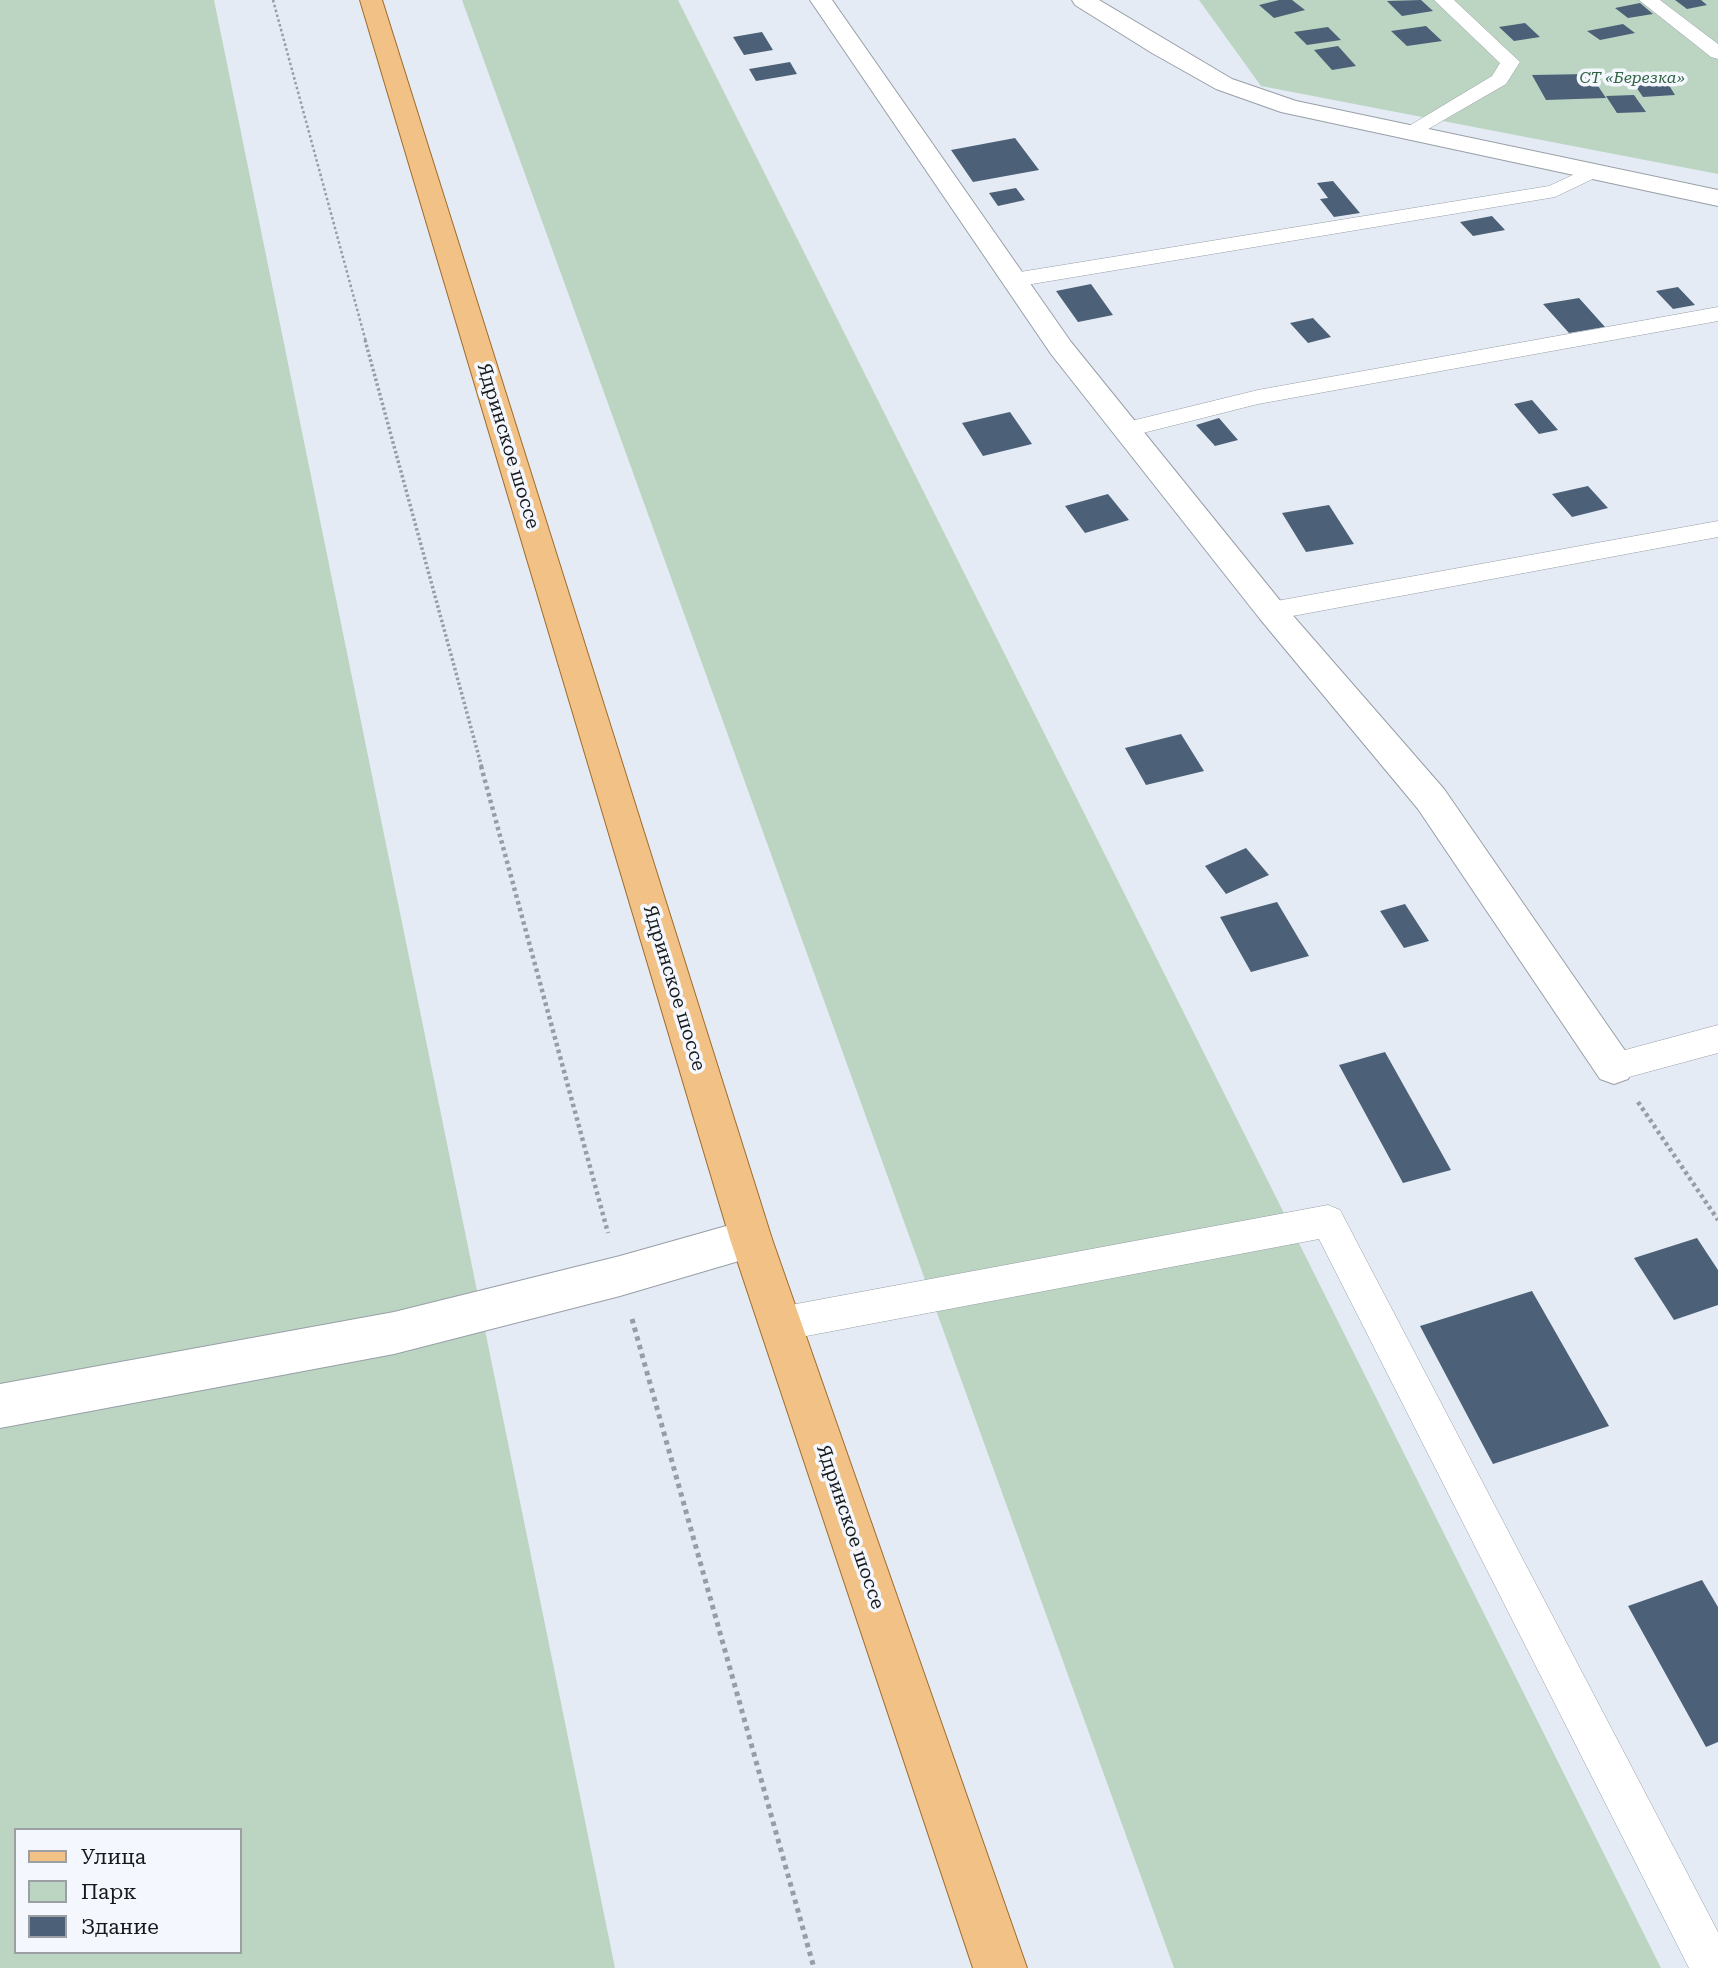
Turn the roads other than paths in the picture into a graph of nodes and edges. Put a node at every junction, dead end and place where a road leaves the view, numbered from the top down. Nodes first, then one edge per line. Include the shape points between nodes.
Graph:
1 (371, 0) edge
2 (821, 0) edge
3 (1083, 0) edge
4 (1443, 0) edge
5 (1648, 0) edge
6 (1718, 53) edge
7 (1411, 133) junction
8 (1594, 172) junction
9 (1718, 198) edge
10 (1014, 280) junction
11 (1718, 314) edge
12 (1127, 429) junction
13 (1718, 530) edge
14 (1271, 611) junction
15 (1718, 1039) edge
16 (1614, 1067) joint
17 (751, 1240) junction
18 (780, 1324) junction
19 (0, 1405) edge
20 (1000, 1968) edge
21 (1713, 1968) edge

1 - 17 main road, Ядринское шоссе
2 - 10 street
3 - 7 street via 1224,84 1290,107
4 - 7 lane via 1510,62 1499,80
5 - 6 lane
7 - 8 street
8 - 9 street
8 - 10 lane via 1555,191
10 - 12 street via 1061,348
11 - 12 lane via 1258,397
12 - 14 street
13 - 14 lane
14 - 16 street via 1431,799
15 - 16 lane
17 - 18 main road, Ядринское шоссе
17 - 19 street via 394,1333
18 - 20 main road, Ядринское шоссе
18 - 21 lane via 1328,1221

